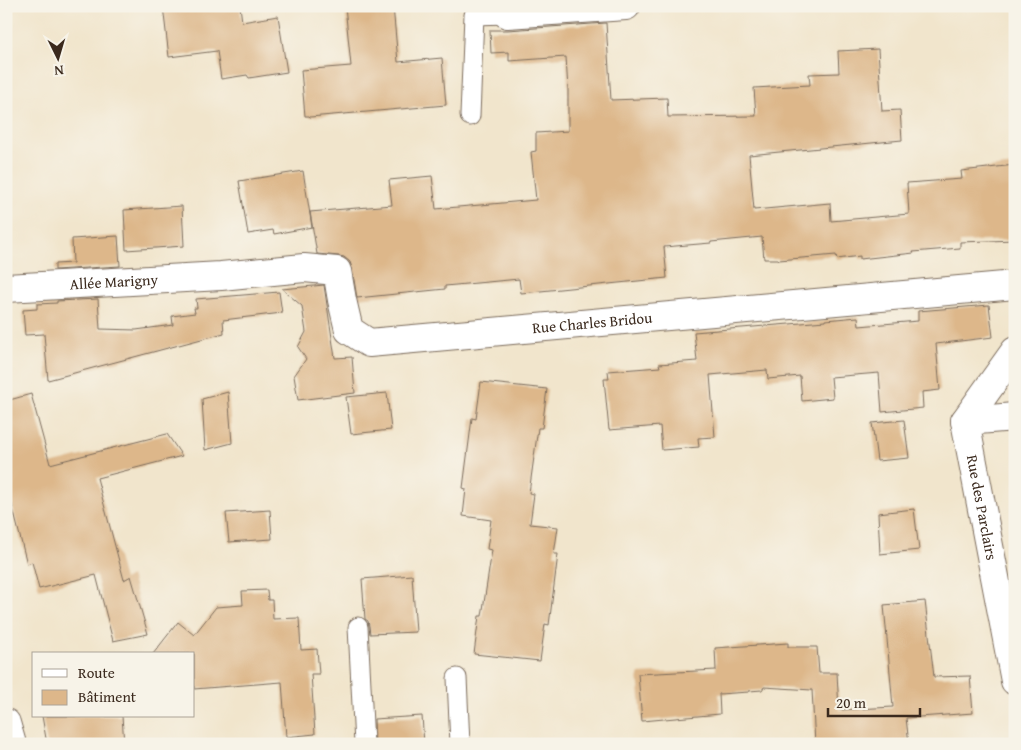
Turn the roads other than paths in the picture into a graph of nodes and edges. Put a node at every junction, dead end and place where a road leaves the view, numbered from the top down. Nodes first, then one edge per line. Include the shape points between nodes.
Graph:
1 (626, 6) edge
2 (507, 14) joint
3 (470, 116) dead end
4 (220, 276) joint
5 (1015, 285) edge
6 (6, 288) edge
7 (1015, 351) edge
8 (1015, 417) edge
9 (965, 421) junction
10 (358, 628) dead end
11 (457, 678) dead end
12 (1015, 681) edge
13 (6, 723) edge
14 (12, 744) edge
15 (364, 744) edge
16 (460, 744) edge

1 - 2 street
2 - 3 lane via 474,16
4 - 5 street, Rue Charles Bridou via 304,268 337,271 350,330 369,343
4 - 6 street, Allée Marigny
7 - 9 street
8 - 9 street
9 - 12 street, Rue des Parclairs
10 - 15 lane
11 - 16 lane
13 - 14 street

